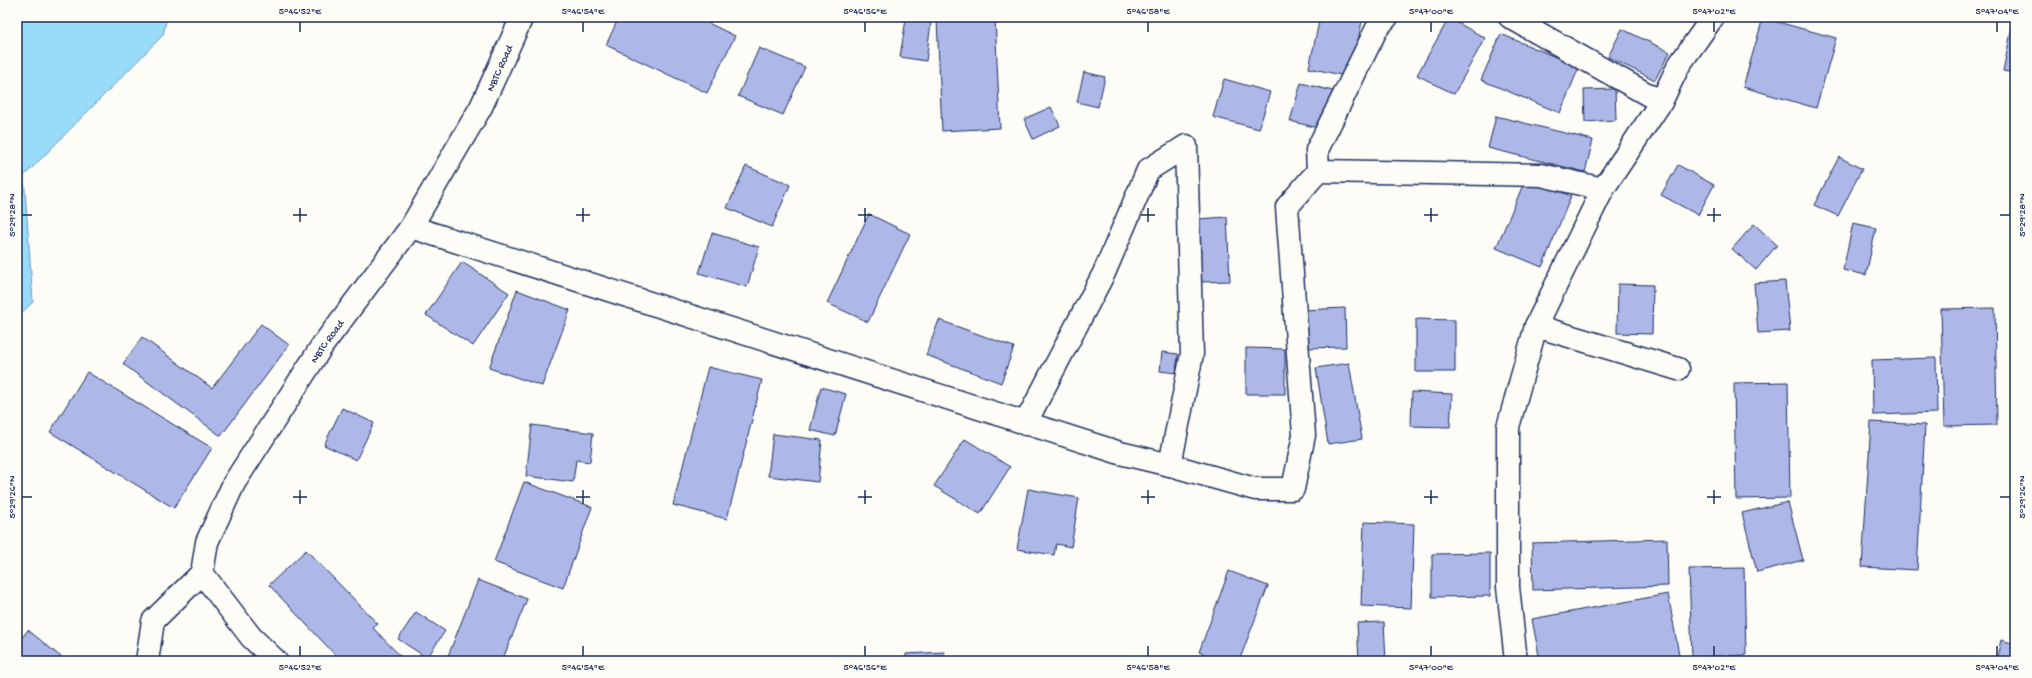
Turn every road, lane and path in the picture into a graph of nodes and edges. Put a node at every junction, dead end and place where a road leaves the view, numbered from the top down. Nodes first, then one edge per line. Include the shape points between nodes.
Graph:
1 (522, 17) edge
2 (1387, 17) edge
3 (1510, 17) edge
4 (1713, 17) edge
5 (1661, 102) junction
6 (1318, 171) junction
7 (1603, 189) junction
8 (411, 227) junction
9 (1536, 326) junction
10 (1678, 369) dead end
11 (1025, 424) junction
12 (1170, 465) junction
13 (202, 573) junction
14 (147, 661) edge
15 (276, 661) edge
16 (1516, 661) edge

1 - 8 street, NBTC Road via 481,107
2 - 6 street via 1377,28 1317,150
3 - 5 street
4 - 5 street via 1679,65
5 - 7 street
6 - 7 street via 1541,175
6 - 12 street via 1287,207 1304,435 1293,489 1255,489
7 - 9 street
8 - 11 street
8 - 13 street, NBTC Road via 322,346 234,484 206,542
9 - 10 street
9 - 16 street via 1508,427 1508,587
11 - 12 street via 1120,453
11 - 12 street via 1104,273 1148,170 1186,146 1192,354
13 - 14 street via 153,621
13 - 15 street via 251,637

